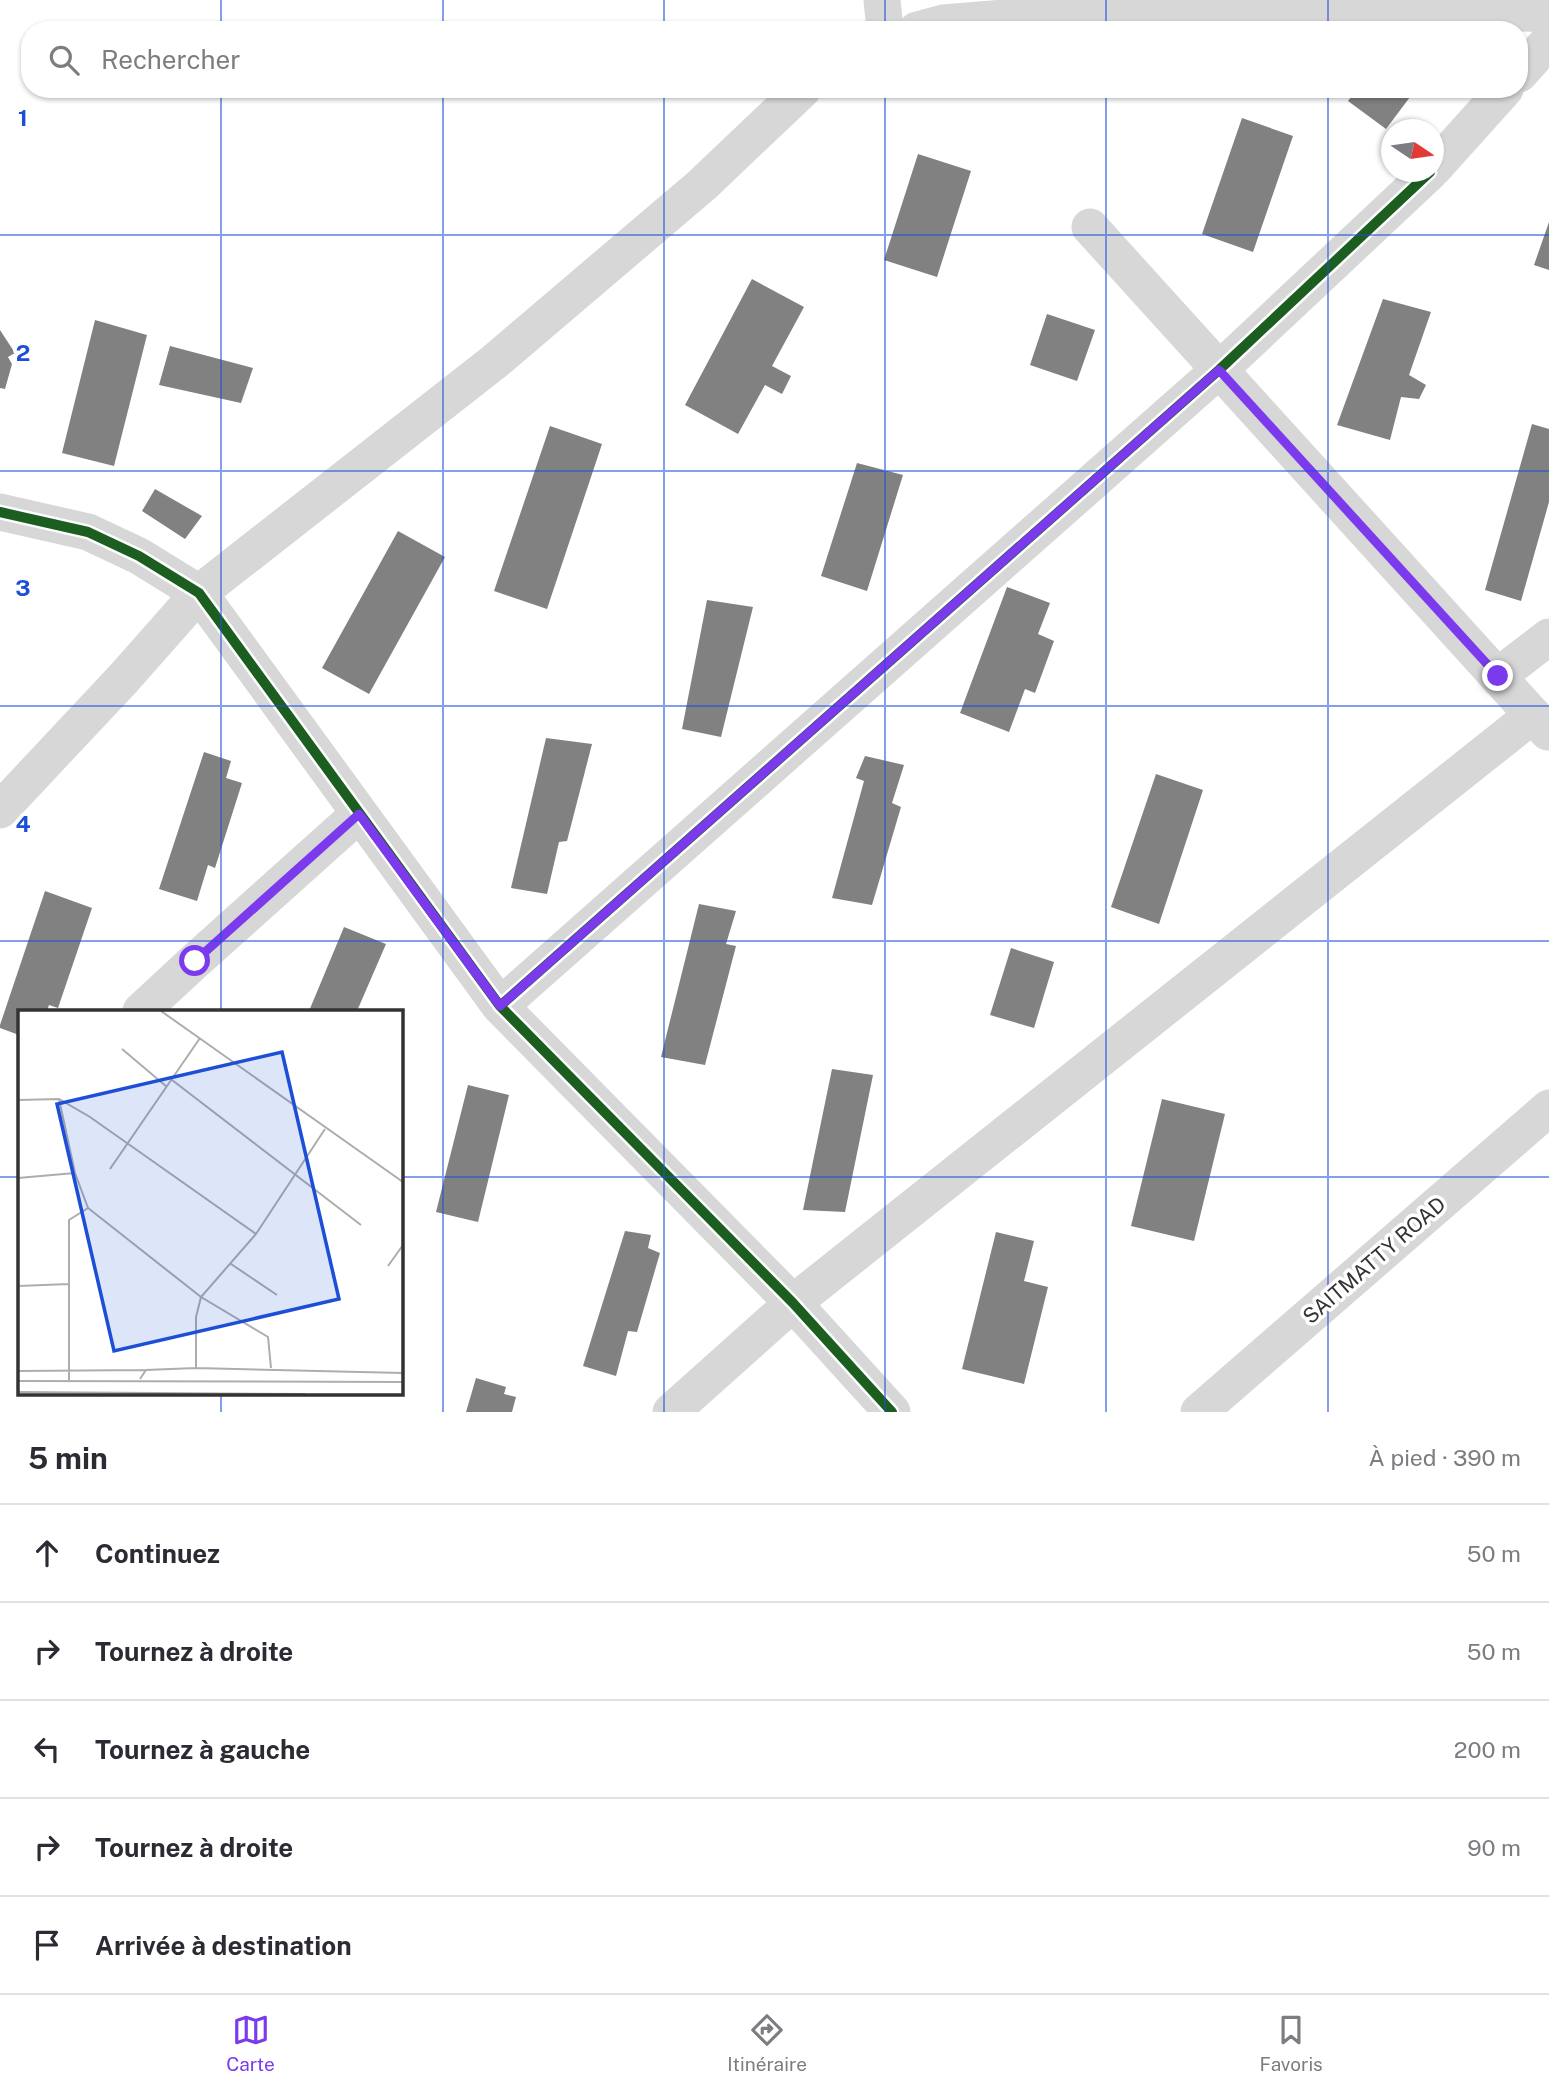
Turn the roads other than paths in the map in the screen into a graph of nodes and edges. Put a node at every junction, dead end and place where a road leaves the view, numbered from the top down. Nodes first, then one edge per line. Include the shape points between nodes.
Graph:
1 (882, 0) edge
2 (1113, 4) edge
3 (1549, 14) edge
4 (884, 21) edge
5 (961, 21) edge
6 (1549, 41) edge
7 (1528, 64) edge
8 (794, 98) edge
9 (1497, 98) edge
10 (1444, 157) edge
11 (1419, 182) edge
12 (1090, 227) dead end
13 (1219, 370) junction
14 (0, 512) edge
15 (199, 593) junction
16 (1549, 637) edge
17 (1498, 676) junction
18 (1541, 724) edge
19 (0, 810) edge
20 (359, 814) junction
21 (500, 1006) junction
22 (142, 1010) edge
23 (1549, 1108) edge
24 (793, 1303) junction
25 (671, 1412) edge
26 (892, 1412) edge
27 (1199, 1412) edge

1 - 4 street
2 - 3 street
2 - 5 street
6 - 7 street
8 - 15 street via 702,185 494,362
9 - 10 street
11 - 13 street
12 - 13 street
13 - 17 street
13 - 21 street
14 - 15 street via 88,532 139,556
15 - 19 street
15 - 20 street
16 - 17 street
17 - 18 street
18 - 24 street
20 - 21 street
20 - 22 street
21 - 24 street
23 - 27 street, SAITMATTY ROAD
24 - 25 street
24 - 26 street

